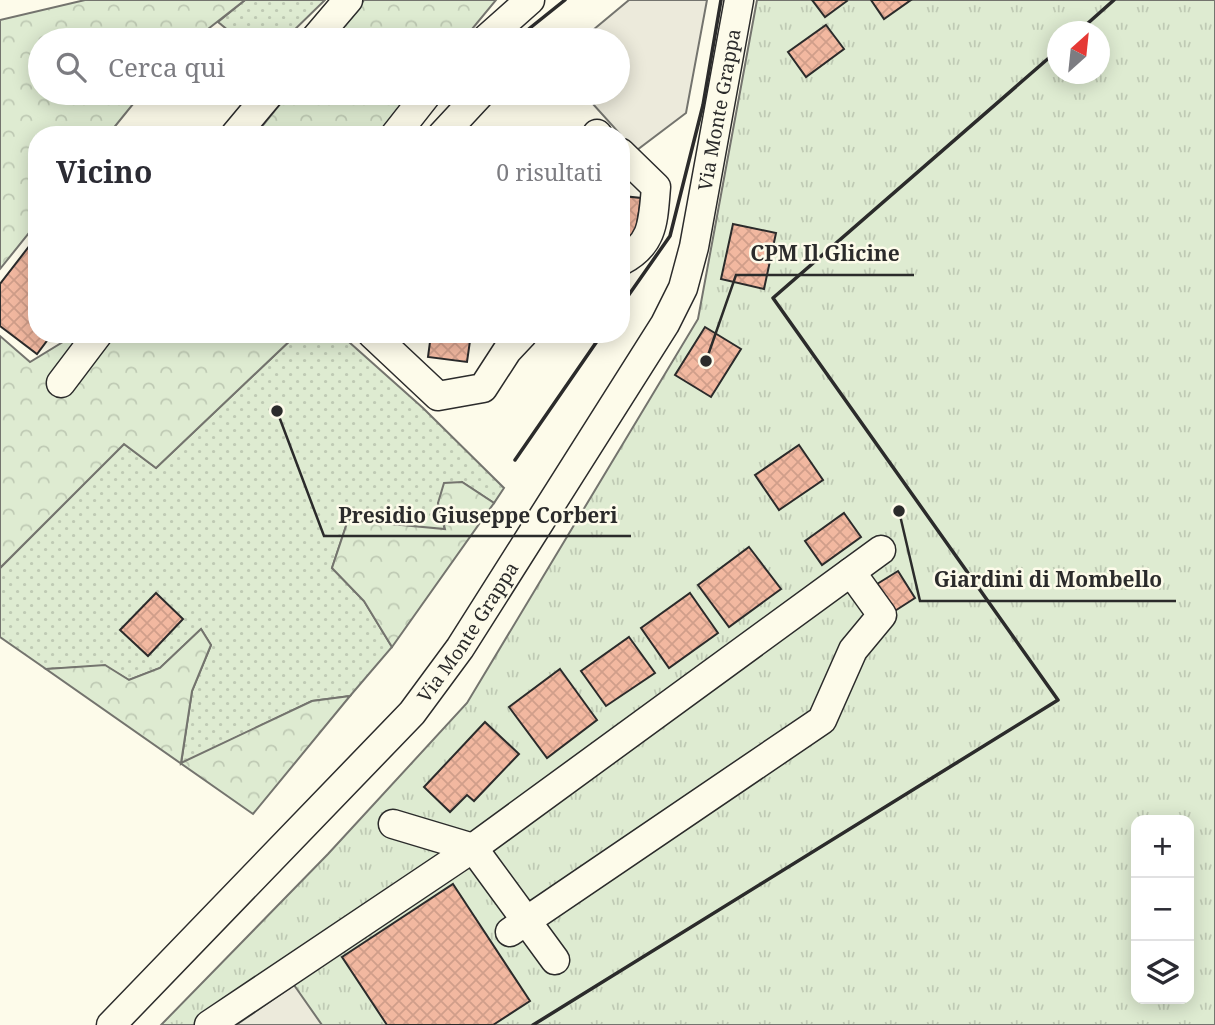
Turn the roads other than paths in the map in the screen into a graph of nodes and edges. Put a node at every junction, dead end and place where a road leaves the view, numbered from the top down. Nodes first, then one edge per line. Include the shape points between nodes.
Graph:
1 (348, 0) edge
2 (530, 0) edge
3 (739, 0) edge
4 (324, 28) edge
5 (498, 28) edge
6 (260, 105) edge
7 (419, 105) edge
8 (470, 105) edge
9 (242, 126) edge
10 (402, 126) edge
11 (450, 126) edge
12 (630, 162) edge
13 (630, 257) edge
14 (91, 343) edge
15 (382, 343) edge
16 (515, 343) edge
17 (61, 383) dead end
18 (881, 550) dead end
19 (851, 572) junction
20 (393, 824) dead end
21 (473, 848) junction
22 (518, 926) junction
23 (555, 960) dead end
24 (111, 1025) edge
25 (209, 1025) edge

1 - 4 street
2 - 5 street
3 - 24 street, Via Monte Grappa via 694,247 683,288 665,324 460,648 412,713
6 - 9 street
7 - 10 street
8 - 11 street
12 - 13 street via 656,187 653,223 640,252
14 - 17 street
15 - 16 street via 438,396 483,388
18 - 19 street
19 - 21 street
19 - 22 street via 882,615 853,650 822,720
20 - 21 street
21 - 22 street
21 - 25 street
22 - 23 street

